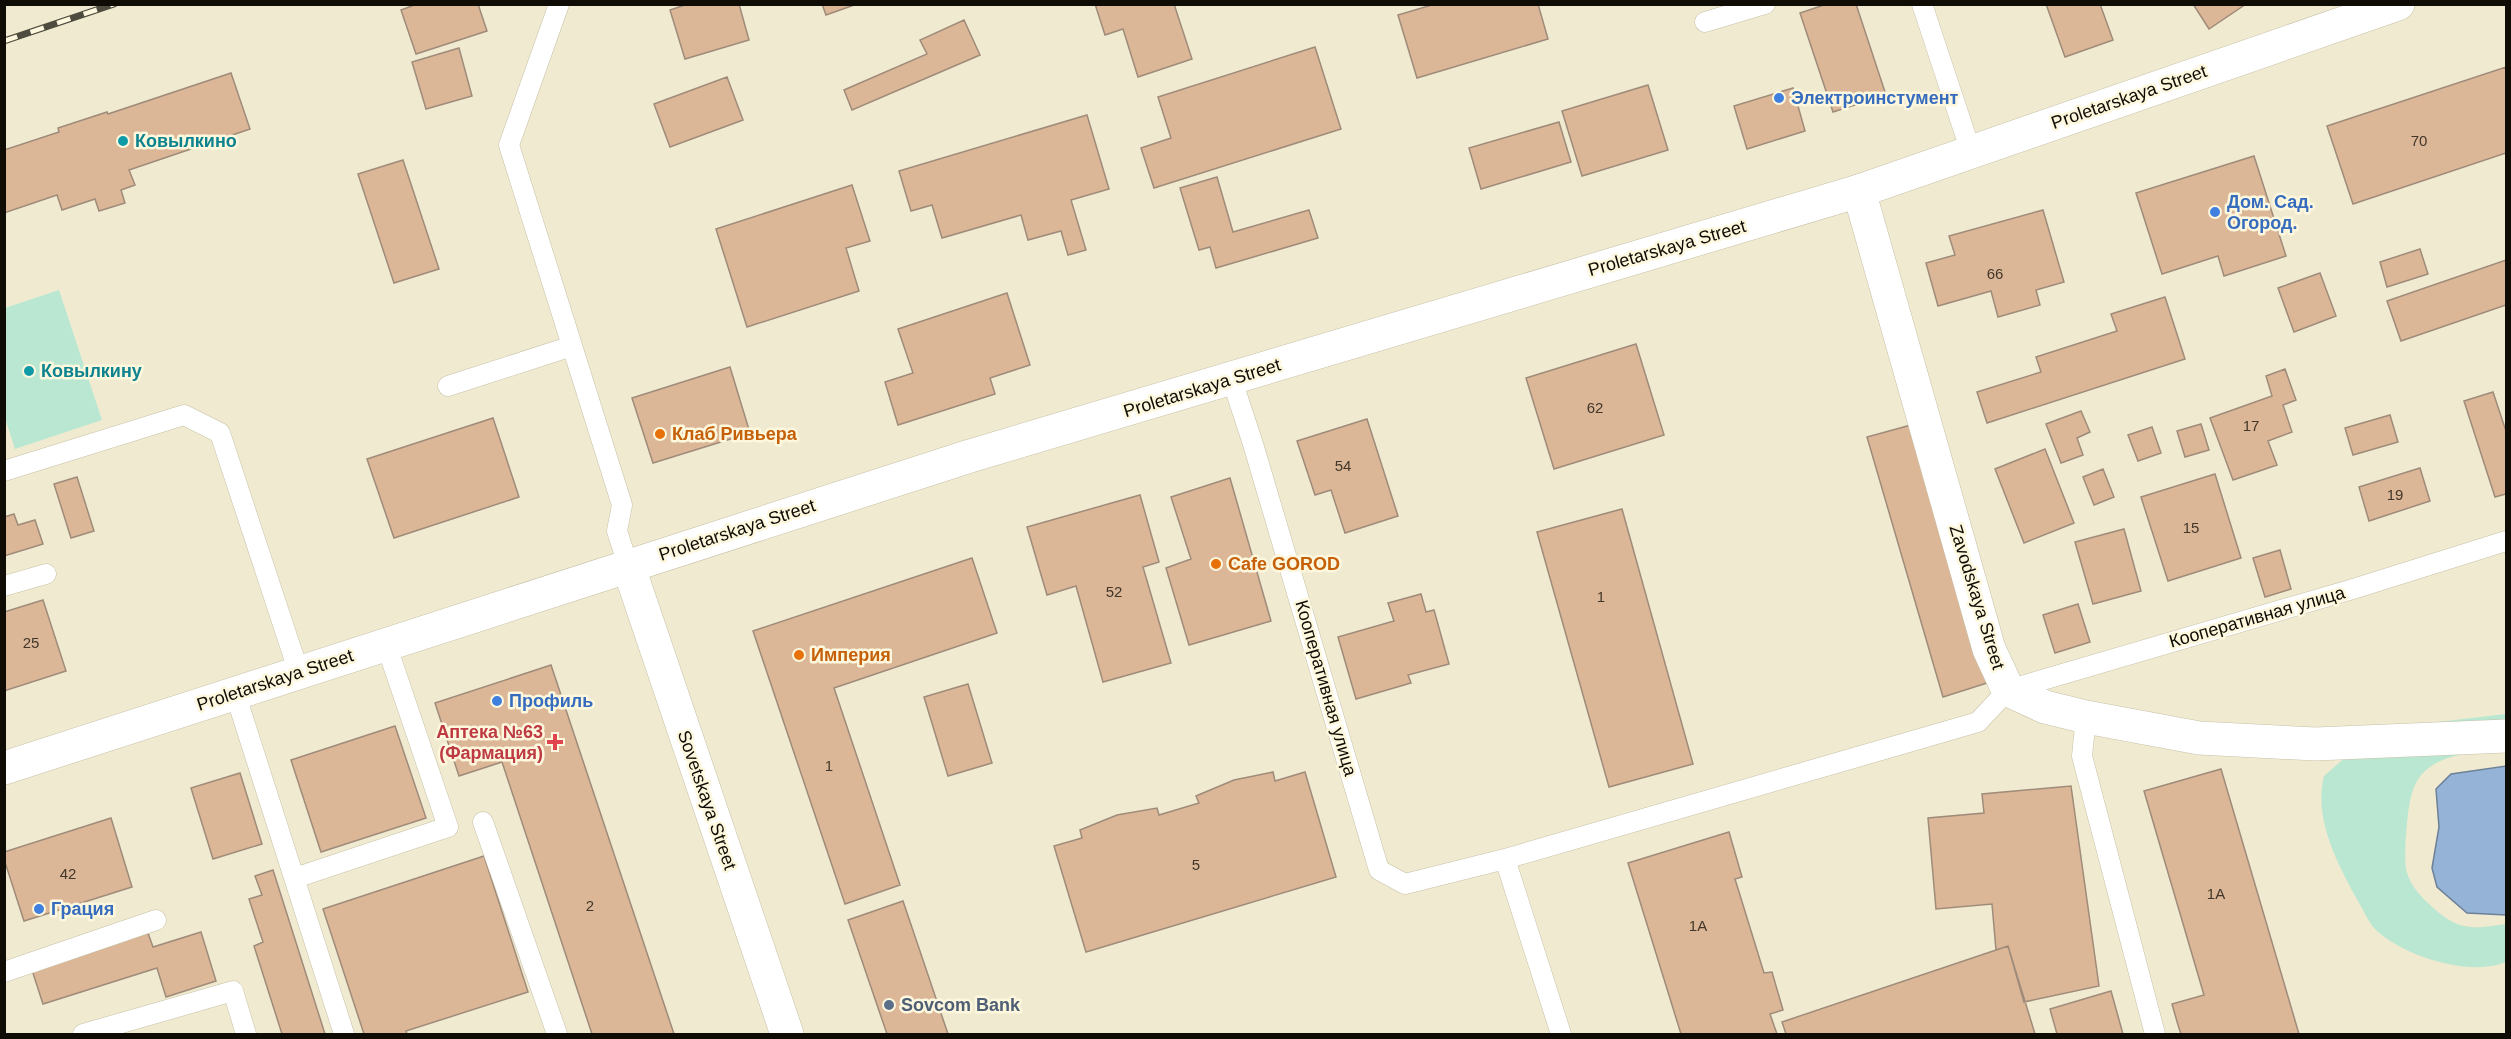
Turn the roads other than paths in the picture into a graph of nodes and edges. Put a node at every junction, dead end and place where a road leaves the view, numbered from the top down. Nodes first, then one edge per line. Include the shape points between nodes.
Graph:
1 (559, 4) edge
2 (1765, 4) edge
3 (1922, 4) edge
4 (2398, 4) edge
5 (1705, 22) dead end
6 (1971, 152) junction
7 (1859, 191) junction
8 (572, 346) junction
9 (1232, 380) junction
10 (448, 387) dead end
11 (4, 471) edge
12 (2506, 541) edge
13 (628, 565) junction
14 (46, 574) dead end
15 (4, 586) edge
16 (386, 644) junction
17 (298, 673) junction
18 (2008, 690) junction
19 (235, 693) junction
20 (2086, 717) junction
21 (2506, 736) edge
22 (4, 768) edge
23 (483, 822) dead end
24 (1505, 859) junction
25 (295, 878) junction
26 (156, 920) dead end
27 (4, 972) edge
28 (83, 1035) edge
29 (246, 1035) edge
30 (344, 1035) edge
31 (557, 1035) edge
32 (787, 1035) edge
33 (1561, 1035) edge
34 (2155, 1035) edge

1 - 8 lane via 509,145
2 - 5 lane
3 - 6 lane
4 - 6 street, Proletarskaya Street
6 - 7 street, Proletarskaya Street
7 - 9 street, Proletarskaya Street
7 - 18 street, Zavodskaya Street via 1989,649
8 - 10 lane
8 - 13 lane via 622,505 617,531
9 - 13 street, Proletarskaya Street via 970,456
9 - 24 lane, Кооперативная улица via 1379,870 1405,884
11 - 17 lane via 184,415 220,433
12 - 18 lane, Кооперативная улица
13 - 16 street, Proletarskaya Street
13 - 32 street, Sovetskaya Street
14 - 15 lane
16 - 17 street, Proletarskaya Street
16 - 25 lane via 448,827
17 - 19 street, Proletarskaya Street
18 - 20 street, Zavodskaya Street via 2044,707
18 - 24 lane, Кооперативная улица via 1978,722
19 - 22 street, Proletarskaya Street
19 - 25 lane
20 - 21 street, Zavodskaya Street via 2199,738 2315,744
20 - 34 lane via 2082,756
23 - 31 lane
24 - 33 lane
25 - 30 lane
26 - 27 lane
28 - 29 lane via 233,991

